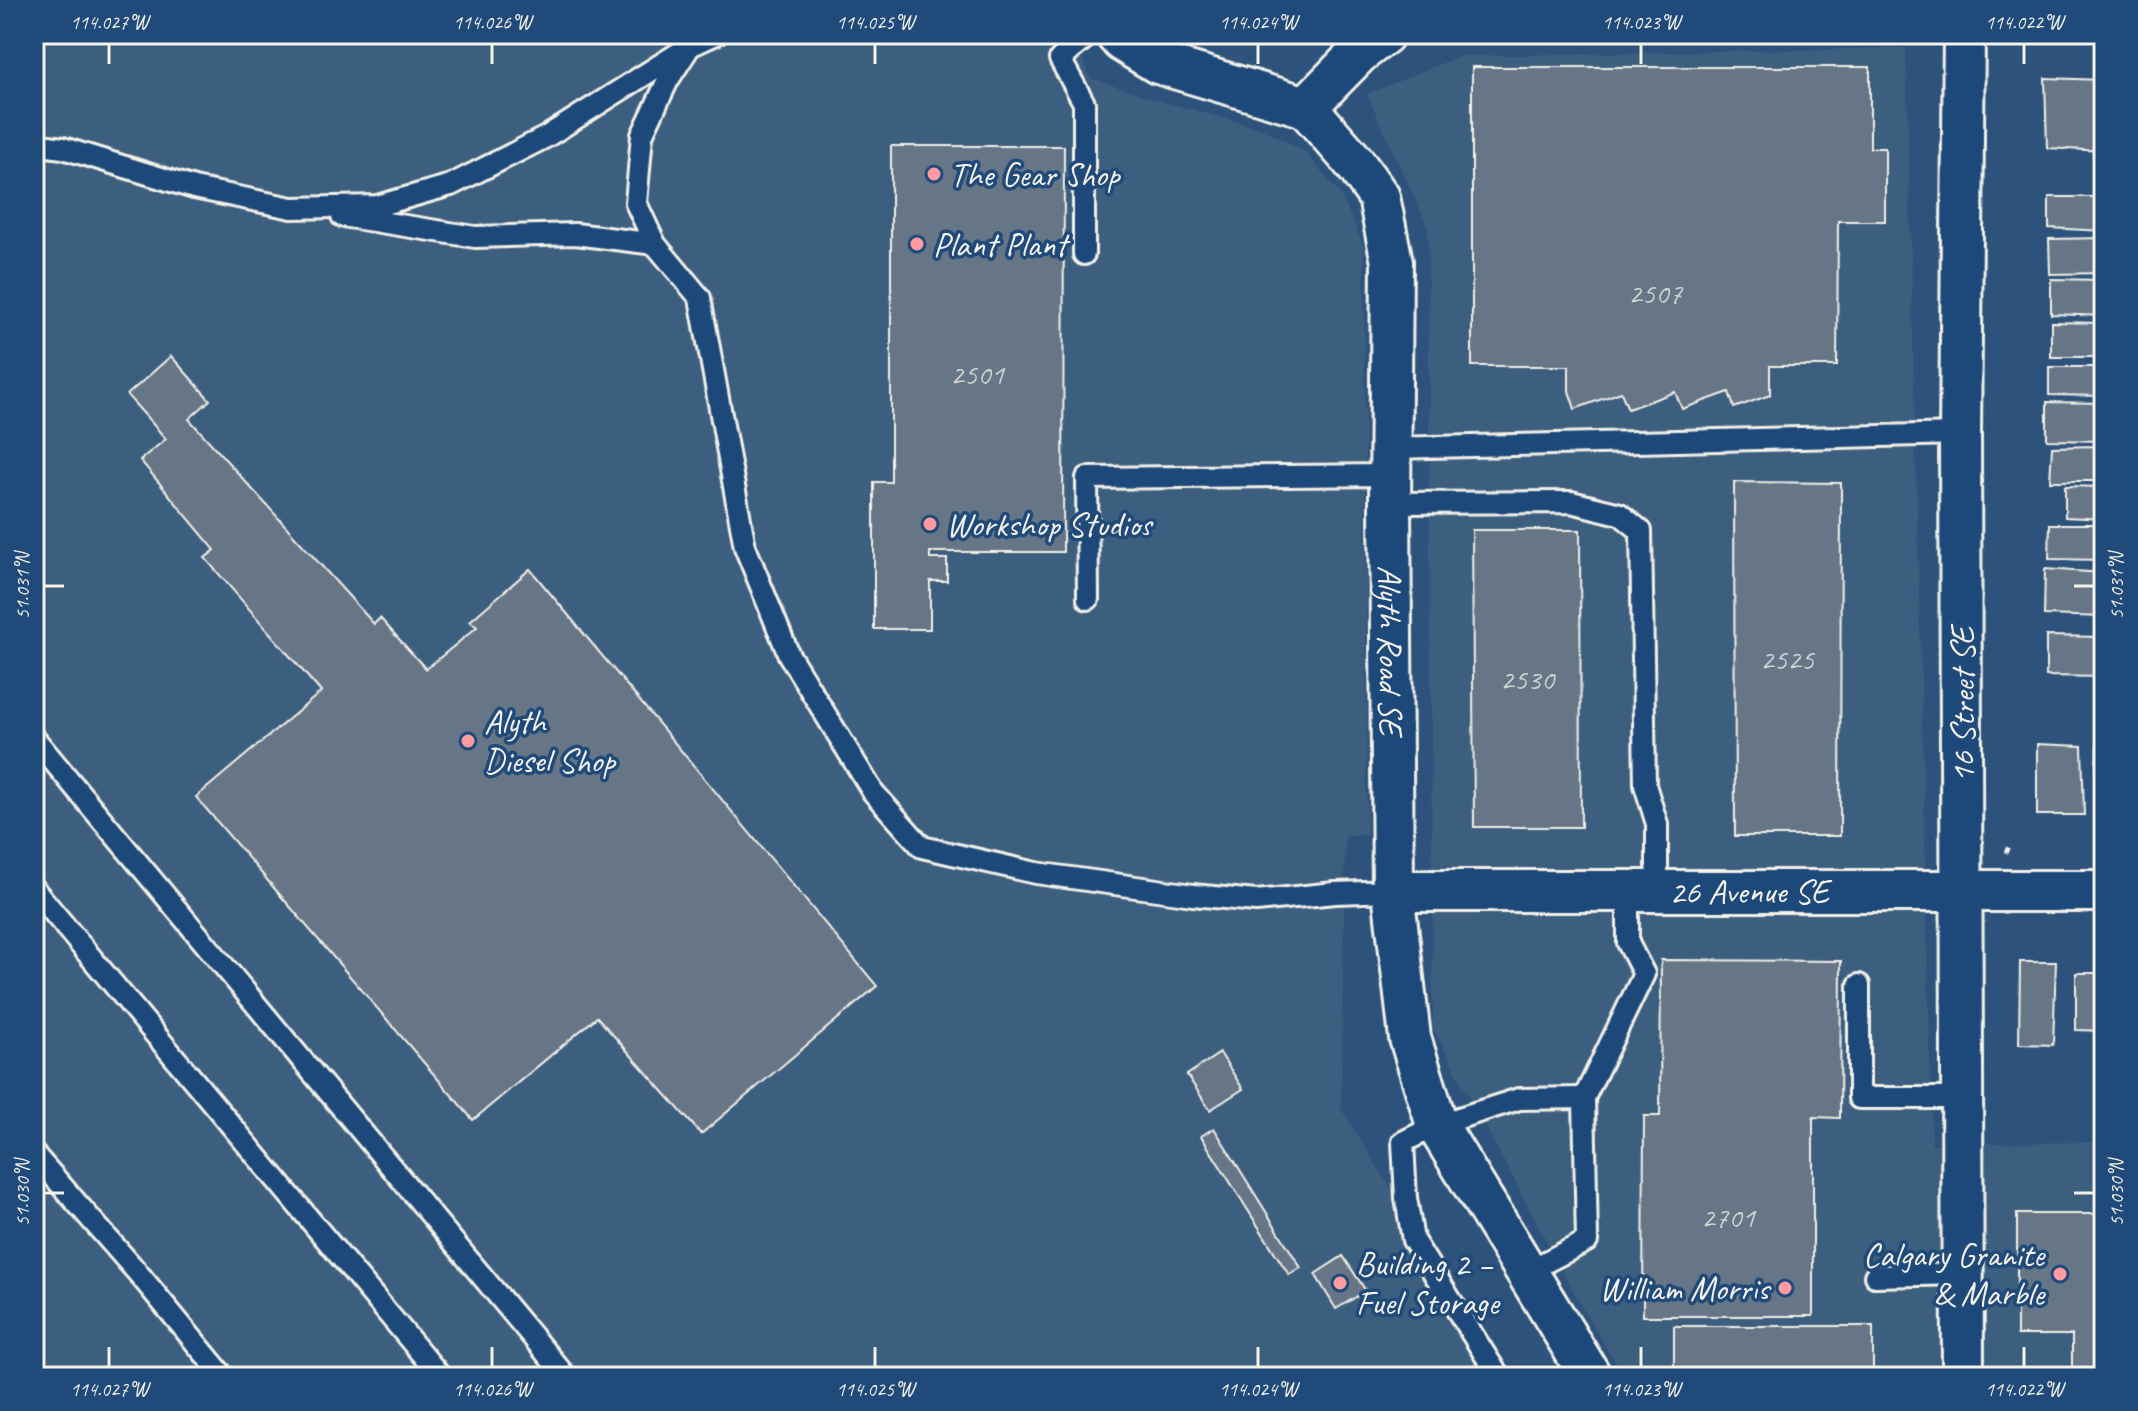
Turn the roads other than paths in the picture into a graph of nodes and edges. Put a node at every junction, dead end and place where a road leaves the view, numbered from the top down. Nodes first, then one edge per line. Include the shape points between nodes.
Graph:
1 (716, 34) edge
2 (1090, 34) edge
3 (1116, 34) edge
4 (1384, 34) edge
5 (1964, 34) edge
6 (690, 46) junction
7 (1306, 107) junction
8 (34, 144) edge
9 (292, 208) junction
10 (655, 244) junction
11 (1084, 254) dead end
12 (1960, 434) junction
13 (1390, 475) junction
14 (1088, 599) dead end
15 (34, 738) edge
16 (34, 889) edge
17 (1393, 891) junction
18 (2104, 891) edge
19 (1643, 892) junction
20 (1962, 892) junction
21 (1859, 985) dead end
22 (1584, 1098) junction
23 (1962, 1098) junction
24 (1437, 1125) junction
25 (34, 1154) edge
26 (1526, 1272) junction
27 (1962, 1274) junction
28 (1875, 1276) dead end
29 (224, 1377) edge
30 (441, 1377) edge
31 (566, 1377) edge
32 (1499, 1377) edge
33 (1591, 1377) edge
34 (1963, 1377) edge

1 - 6 lane
2 - 11 lane via 1060,59 1084,103
3 - 7 street via 1158,63
4 - 7 street
5 - 12 street, 16 Street SE
6 - 9 lane via 546,137 451,185 377,206
6 - 10 lane via 642,135 636,203
7 - 13 street, Alyth Road SE via 1379,197 1392,262
8 - 9 lane via 194,188
9 - 10 lane via 475,237 575,234
10 - 17 lane via 700,298 745,547 789,655 873,792 922,847 1036,873 1240,900
12 - 13 lane
12 - 20 street, 16 Street SE
13 - 14 lane via 1087,478
13 - 17 street, Alyth Road SE
13 - 19 lane via 1571,502 1620,514 1641,531 1645,785 1657,824
15 - 31 lane
16 - 30 lane
17 - 19 street, 26 Avenue SE
17 - 24 street, Alyth Road SE via 1410,1038
18 - 20 street, 26 Avenue SE
19 - 20 street, 26 Avenue SE
19 - 22 lane via 1628,943 1644,974
20 - 23 street, 16 Street SE
21 - 23 lane via 1859,1098
22 - 24 lane via 1519,1099
22 - 26 lane via 1587,1241
23 - 27 street, 16 Street SE
24 - 26 street, Alyth Road SE
24 - 32 lane via 1403,1142 1413,1240
25 - 29 lane
26 - 33 street, Alyth Road SE
27 - 28 lane
27 - 34 street, 16 Street SE

